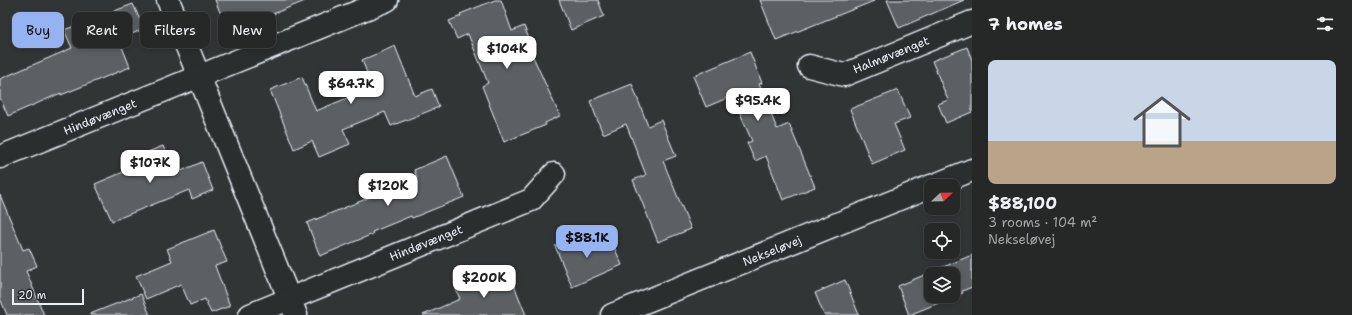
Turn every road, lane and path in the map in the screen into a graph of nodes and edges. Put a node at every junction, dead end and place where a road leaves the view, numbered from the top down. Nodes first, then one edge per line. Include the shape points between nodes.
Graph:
1 (168, 0) edge
2 (387, 0) edge
3 (972, 22) edge
4 (809, 66) dead end
5 (199, 77) junction
6 (0, 157) edge
7 (972, 170) edge
8 (554, 174) dead end
9 (949, 179) edge
10 (924, 189) edge
11 (293, 307) edge
12 (250, 315) edge
13 (612, 315) edge

1 - 5 street
2 - 5 street, Hindøvænget
3 - 4 street, Halmøvænget via 844,75
5 - 6 street, Hindøvænget
5 - 11 street
7 - 9 street, Nekseløvej
8 - 11 street, Hindøvænget via 531,200
10 - 13 street, Nekseløvej
11 - 12 street, Hindøvænget

